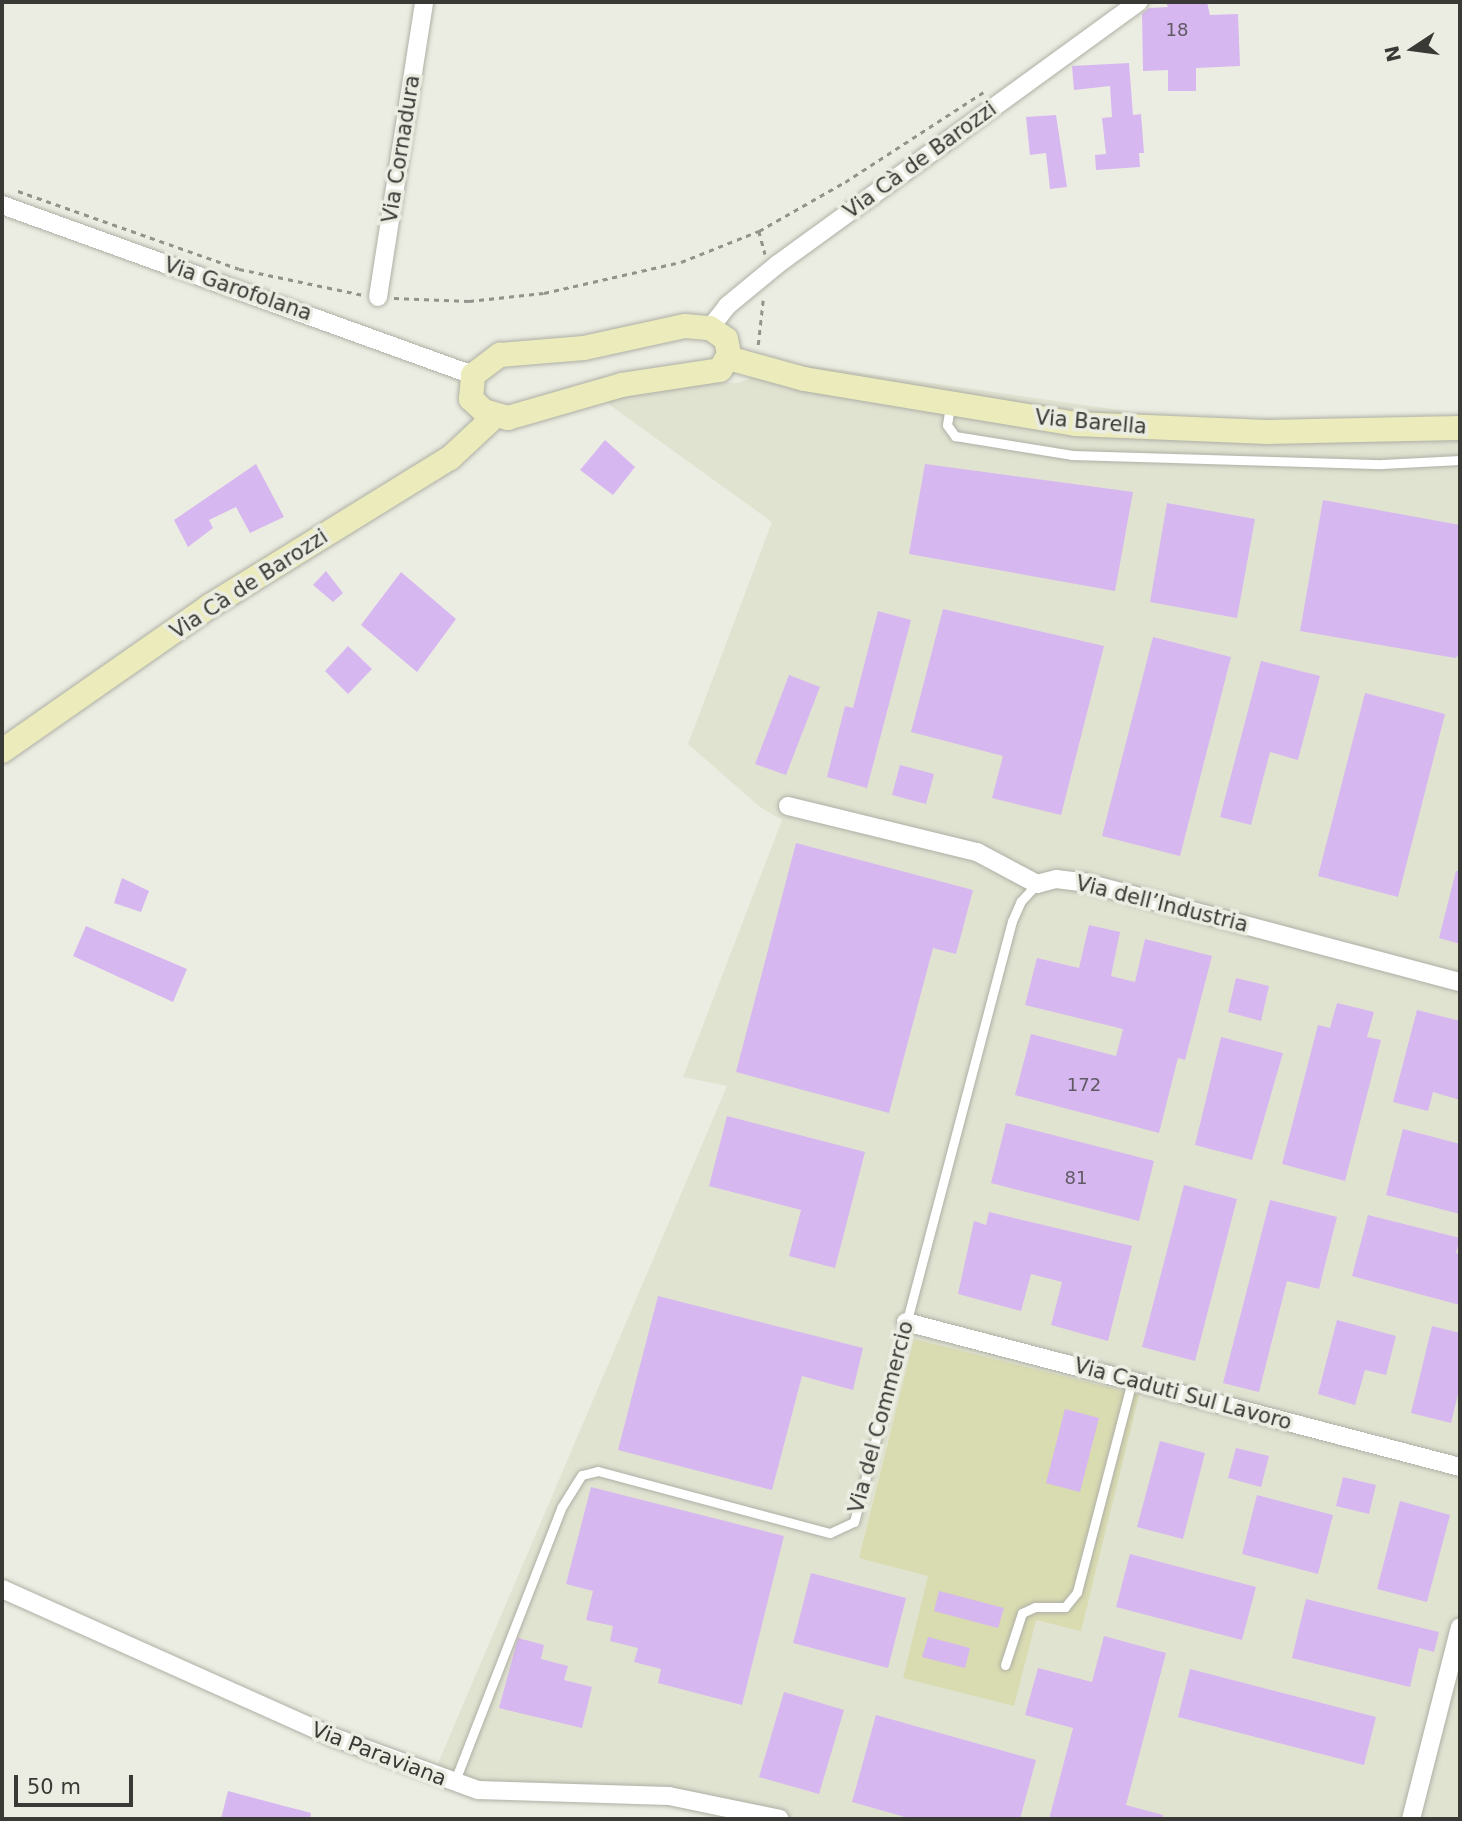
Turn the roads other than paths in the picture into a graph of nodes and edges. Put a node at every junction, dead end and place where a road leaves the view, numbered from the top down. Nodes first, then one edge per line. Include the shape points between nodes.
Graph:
1 (424, 2) edge
2 (1139, 2) edge
3 (2, 205) edge
4 (378, 297) road end
5 (710, 328) junction
6 (728, 358) junction
7 (473, 375) junction
8 (950, 405) junction
9 (495, 416) junction
10 (1460, 428) edge
11 (1460, 460) edge
12 (2, 751) edge
13 (788, 806) dead end
14 (1037, 884) junction
15 (1460, 982) edge
16 (906, 1322) junction
17 (1132, 1381) junction
18 (1460, 1466) edge
19 (2, 1589) edge
20 (1460, 1627) edge
21 (1005, 1665) dead end
22 (1452, 1695) edge
23 (454, 1783) junction
24 (780, 1819) edge
25 (1411, 1819) edge

1 - 4 street, Via Cornadura
2 - 5 street, Via Cà de Barozzi via 778,264 727,306
3 - 7 street, Via Garofolana
5 - 6 street via 726,339
5 - 7 street via 672,328 584,348 500,355
6 - 8 street, Via Barella via 804,379
6 - 9 street via 713,373 622,385 521,416
7 - 9 street via 471,400
8 - 10 street, Via Barella via 1075,424 1267,432
8 - 11 lane via 947,425 955,436 1072,455 1382,464
9 - 12 street, Via Cà de Barozzi via 450,458 210,606
13 - 14 street via 976,852
14 - 15 street, Via dell’Industria via 1056,879 1087,883
14 - 16 lane, Via del Commercio via 1021,901 1012,921
16 - 17 street, Via Caduti Sul Lavoro
16 - 23 lane, Via del Commercio via 854,1522 847,1529 830,1533 598,1471 582,1475 561,1508
17 - 18 street, Via Caduti Sul Lavoro
17 - 21 lane via 1077,1592 1065,1607 1035,1607 1023,1612
19 - 23 street, Via Paraviana via 180,1672
20 - 22 street
22 - 25 street
23 - 24 street, Via Paraviana via 499,1793 669,1796

